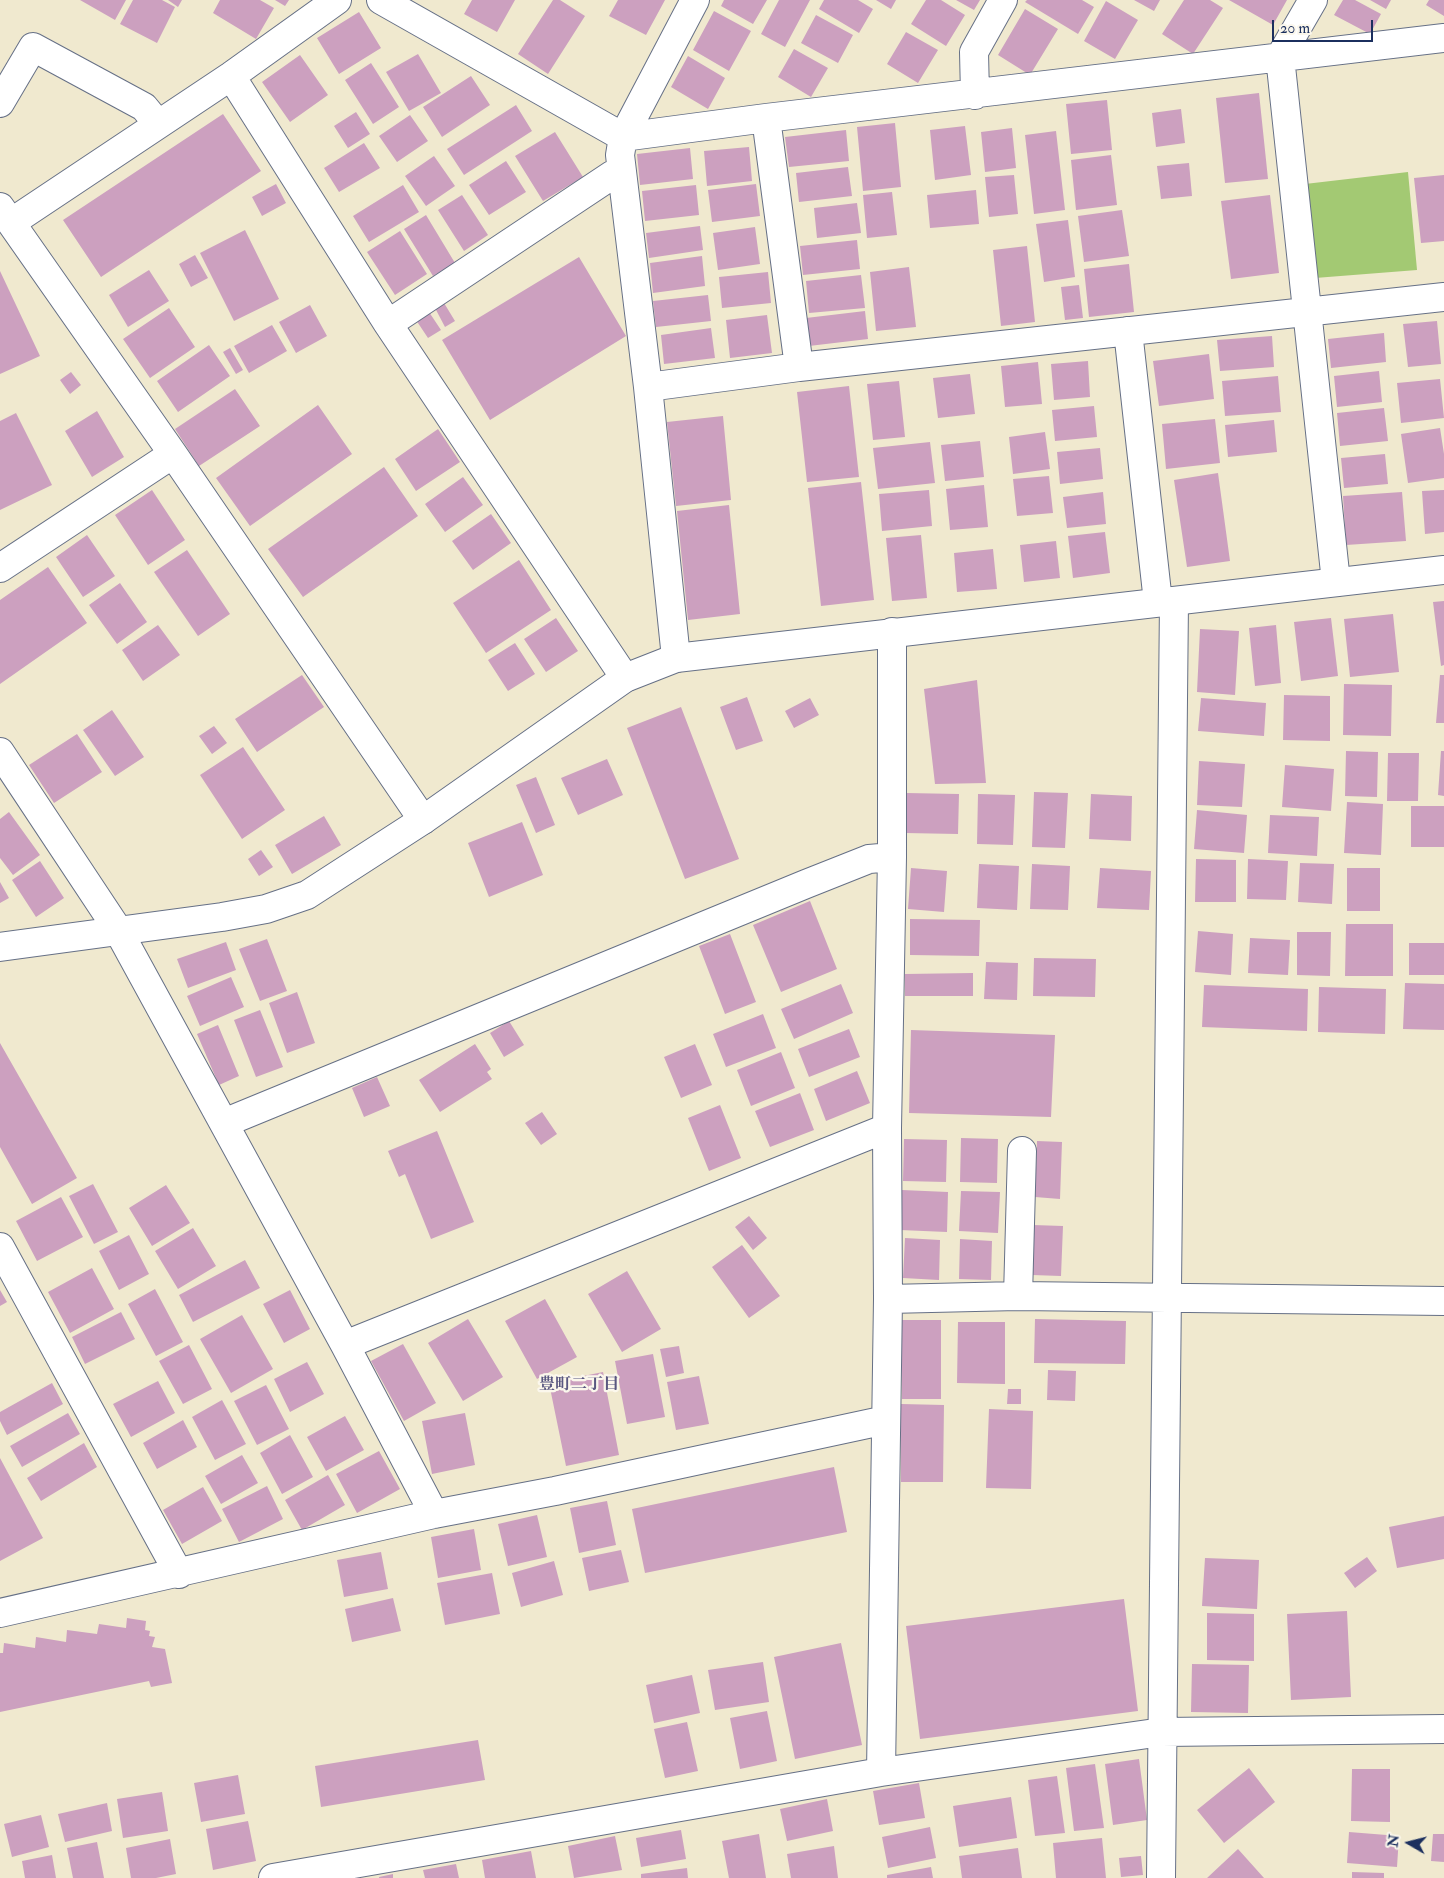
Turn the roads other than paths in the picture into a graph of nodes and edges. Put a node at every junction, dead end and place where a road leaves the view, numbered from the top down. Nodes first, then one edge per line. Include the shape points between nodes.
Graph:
1 (337, 0) edge
2 (381, 0) edge
3 (695, 0) edge
4 (1003, 0) edge
5 (1313, 0) edge
6 (1444, 38) edge
7 (1280, 57) junction
8 (231, 76) junction
9 (975, 95) junction
10 (0, 103) edge
11 (766, 118) junction
12 (158, 124) junction
13 (623, 137) junction
14 (622, 172) junction
15 (6, 215) edge
16 (1444, 297) edge
17 (1306, 312) junction
18 (388, 324) junction
19 (1128, 331) junction
20 (799, 367) junction
21 (648, 387) junction
22 (173, 454) junction
23 (0, 568) edge
24 (1444, 570) edge
25 (1336, 582) junction
26 (1166, 601) junction
27 (892, 632) junction
28 (676, 658) junction
29 (625, 678) junction
30 (0, 752) edge
31 (423, 820) junction
32 (892, 857) junction
33 (118, 930) junction
34 (0, 947) edge
35 (224, 1123) junction
36 (887, 1128) junction
37 (1022, 1152) dead end
38 (0, 1247) edge
39 (1018, 1296) junction
40 (888, 1299) junction
41 (1168, 1299) junction
42 (1444, 1301) edge
43 (345, 1345) junction
44 (886, 1420) junction
45 (434, 1514) junction
46 (179, 1574) junction
47 (0, 1613) edge
48 (1444, 1729) edge
49 (1162, 1732) junction
50 (881, 1772) junction
51 (273, 1878) edge
52 (1161, 1878) edge

1 - 8 street
2 - 13 street
3 - 13 street
4 - 9 street via 974,52
5 - 7 street
6 - 7 street
7 - 9 street
7 - 17 street
8 - 12 street
8 - 18 street
9 - 11 street
10 - 12 street via 33,47 144,107
11 - 13 street
11 - 20 street
12 - 15 street
13 - 14 street
14 - 18 street via 612,175
14 - 21 street
15 - 22 street
16 - 17 street
17 - 19 street
17 - 25 street
18 - 29 street
19 - 20 street
19 - 26 street
20 - 21 street
21 - 28 street
22 - 23 street
22 - 31 street
24 - 25 street
25 - 26 street
26 - 27 street
26 - 41 street
27 - 28 street
27 - 32 street
28 - 29 street
29 - 31 street
30 - 33 street
31 - 33 street via 307,895 266,909
32 - 35 street via 869,859 806,884
32 - 36 street
33 - 34 street
33 - 35 street
35 - 43 street
36 - 40 street
36 - 43 street
37 - 39 street
38 - 46 street
39 - 40 street
39 - 41 street
40 - 44 street
41 - 42 street
41 - 49 street
43 - 45 street
44 - 45 street via 555,1492
44 - 50 street
45 - 46 street
46 - 47 street
48 - 49 street
49 - 50 street
49 - 52 street
50 - 51 street

